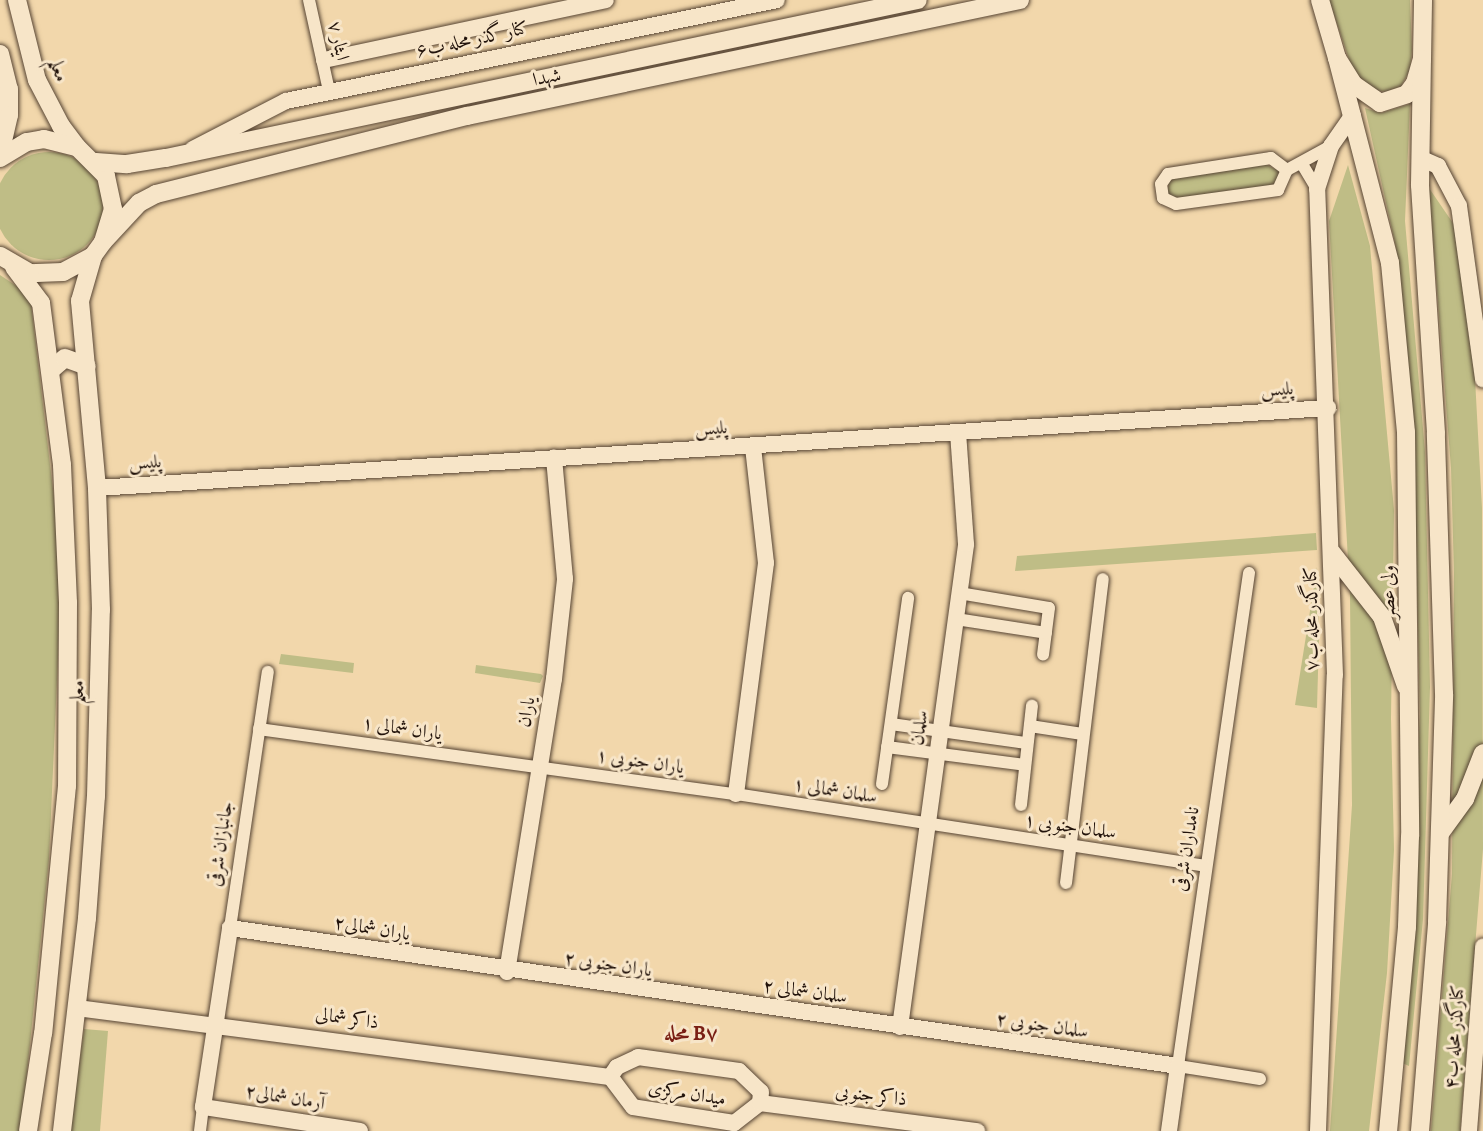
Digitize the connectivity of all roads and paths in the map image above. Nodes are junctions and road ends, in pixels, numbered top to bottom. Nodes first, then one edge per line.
1 (17, 0) edge
2 (309, 0) edge
3 (606, 0) edge
4 (777, 0) edge
5 (918, 0) edge
6 (1020, 0) edge
7 (1320, 0) edge
8 (1423, 0) edge
9 (0, 54) edge
10 (637, 58) junction
11 (1337, 58) junction
12 (1422, 59) junction
13 (324, 60) junction
14 (37, 80) junction
15 (641, 80) junction
16 (9, 89) junction
17 (329, 91) junction
18 (1353, 115) junction
19 (1331, 146) junction
20 (77, 147) junction
21 (186, 153) junction
22 (0, 156) edge
23 (166, 158) junction
24 (1420, 158) junction
25 (96, 162) junction
26 (1302, 163) junction
27 (1287, 170) junction
28 (1317, 189) junction
29 (172, 190) junction
30 (98, 249) junction
31 (5, 261) edge
32 (87, 366) junction
33 (51, 370) junction
34 (1483, 379) edge
35 (1328, 408) junction
36 (958, 433) junction
37 (753, 447) junction
38 (554, 457) junction
39 (97, 488) junction
40 (1332, 553) junction
41 (1249, 573) dead end
42 (1103, 579) dead end
43 (959, 593) junction
44 (908, 598) dead end
45 (956, 619) junction
46 (1046, 633) junction
47 (1043, 655) dead end
48 (268, 672) dead end
49 (1411, 699) junction
50 (1032, 706) dead end
51 (891, 723) junction
52 (1030, 726) junction
53 (259, 729) junction
54 (941, 731) junction
55 (1082, 734) junction
56 (1027, 743) junction
57 (887, 747) junction
58 (938, 753) junction
59 (1483, 753) edge
60 (1025, 765) junction
61 (539, 767) junction
62 (882, 784) dead end
63 (736, 794) junction
64 (1021, 805) dead end
65 (928, 826) junction
66 (1441, 832) junction
67 (1070, 846) junction
68 (1205, 866) junction
69 (1066, 883) dead end
70 (230, 928) junction
71 (1483, 947) edge
72 (507, 972) junction
73 (704, 999) joint
74 (77, 1008) junction
75 (216, 1023) junction
76 (900, 1027) junction
77 (1178, 1066) junction
78 (610, 1077) junction
79 (1392, 1078) junction
80 (1260, 1079) dead end
81 (1425, 1080) junction
82 (760, 1103) junction
83 (203, 1107) junction
84 (28, 1131) edge
85 (62, 1131) edge
86 (200, 1131) edge
87 (360, 1131) edge
88 (977, 1131) edge
89 (1169, 1131) edge
90 (1318, 1131) edge
91 (1388, 1131) edge
92 (1420, 1131) edge
93 (1469, 1131) edge

1 - 14 main road, معلم
2 - 13 street, ایثار ۷
3 - 13 street
4 - 17 street, کنار گذر محله ب۶
5 - 10 main road, شهدا
6 - 15 main road, شهدا
7 - 11 main road, ولی عصر
8 - 12 main road
9 - 16 main road
10 - 15 main road
10 - 21 main road, شهدا
11 - 12 main road
11 - 18 main road, ولی عصر
12 - 24 main road
13 - 17 street, ایثار ۷
14 - 16 main road
14 - 20 main road, معلم
15 - 29 main road, شهدا
16 - 22 main road
17 - 21 street, کنار گذر محله ب۶
18 - 19 street, کنارگذر محله ب۷
18 - 49 main road, ولی عصر
19 - 26 street
19 - 28 street, کنارگذر محله ب۷
20 - 22 main road
20 - 25 main road
21 - 23 main road, شهدا
23 - 25 main road, شهدا
23 - 29 main road
24 - 34 street
24 - 66 main road
25 - 30 main road, معلم
26 - 27 street
26 - 28 street
27 - 27 street
28 - 35 street, کنارگذر محله ب۷
29 - 30 main road, شهدا
30 - 31 main road
30 - 32 main road, معلم
31 - 33 main road, معلم
32 - 33 main road
32 - 39 main road, معلم
33 - 84 main road, معلم
35 - 36 street, پلیس
35 - 40 street, کنارگذر محله ب۷
36 - 37 street, پلیس
36 - 43 street, سلمان
37 - 38 street, پلیس
37 - 63 street
38 - 39 street, پلیس
38 - 61 street, یاران
39 - 74 main road, معلم
40 - 49 main road
40 - 90 street, کنارگذر محله ب۷
41 - 68 street, نامداران شرقی
42 - 55 street
43 - 45 street, سلمان
43 - 46 street
44 - 51 street
45 - 46 street
45 - 54 street, سلمان
46 - 47 street
48 - 53 street, جانبازان شرقی
49 - 79 main road, ولی عصر
50 - 52 street
51 - 54 street
51 - 57 street
52 - 55 street
52 - 56 street
53 - 61 street, یاران شمالی ۱
53 - 70 street, جانبازان شرقی
54 - 56 street
54 - 58 street, سلمان
55 - 67 street
56 - 60 street
57 - 58 street
57 - 62 street
58 - 60 street
58 - 65 street, سلمان
59 - 66 main road
60 - 64 street
61 - 63 street, یاران جنوبی ۱
61 - 72 street, یاران
63 - 65 street, سلمان شمالی ۱
65 - 67 street, سلمان جنوبی ۱
65 - 76 street, سلمان
66 - 81 main road
67 - 68 street, سلمان جنوبی ۱
67 - 69 street
68 - 77 street, نامداران شرقی
70 - 72 street, یاران شمالی۲
70 - 75 street, جانبازان شرقی
71 - 93 street, کنارگذر محله ب۴
72 - 73 street, یاران جنوبی ۲
73 - 76 street, سلمان شمالی ۲
74 - 75 street, ذاکر شمالی
74 - 85 main road, معلم
75 - 78 street, ذاکر شمالی
75 - 83 street, جانبازان شرقی
76 - 77 street, سلمان جنوبی ۲
77 - 80 street
77 - 89 street, نامداران شرقی
78 - 82 street, میدان مرکزی
78 - 82 street, میدان مرکزی
79 - 81 main road
79 - 91 main road, ولی عصر
81 - 92 main road
82 - 88 street, ذاکر جنوبی
83 - 86 street
83 - 87 street, آرمان شمالی۲

